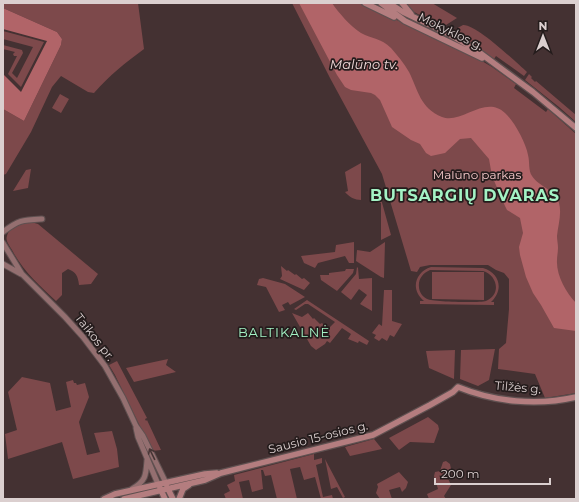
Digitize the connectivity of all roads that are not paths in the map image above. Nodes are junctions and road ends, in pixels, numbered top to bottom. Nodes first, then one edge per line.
1 (365, 3) edge
2 (381, 3) edge
3 (389, 3) edge
4 (402, 3) edge
5 (416, 18) junction
6 (405, 21) junction
7 (447, 33) junction
8 (443, 40) junction
9 (494, 63) junction
10 (576, 128) edge
11 (42, 219) dead end
12 (9, 228) junction
13 (3, 232) edge
14 (4, 243) edge
15 (12, 255) junction
16 (3, 264) edge
17 (22, 274) junction
18 (458, 387) joint
19 (576, 397) edge
20 (136, 426) junction
21 (147, 459) junction
22 (221, 473) junction
23 (166, 483) junction
24 (192, 483) junction
25 (158, 484) junction
26 (168, 489) junction
27 (161, 490) junction
28 (129, 491) junction
29 (104, 499) edge
30 (124, 499) edge
31 (165, 499) edge
32 (173, 499) edge
33 (179, 499) edge

1 - 6 main road
2 - 6 main road, Mokyklos g.
3 - 5 main road, Mokyklos g.
4 - 5 main road
5 - 7 main road, Mokyklos g.
6 - 8 main road, Mokyklos g.
7 - 8 main road
7 - 9 main road, Mokyklos g.
8 - 9 main road, Mokyklos g.
9 - 10 main road, Mokyklos g.
11 - 12 street
12 - 13 street
12 - 14 street
14 - 15 street, Taikos pr.
15 - 16 street
15 - 17 street, Taikos pr.
16 - 17 street, Taikos pr.
17 - 20 street, Taikos pr.
18 - 19 main road, Tilžės g.
18 - 22 main road, Sausio 15-osios g.
20 - 21 street, Taikos pr.
23 -> 20 street, Taikos pr.
21 - 25 street, Taikos pr.
21 - 28 street
22 - 23 main road, Sausio 15-osios g.
22 - 24 main road, Sausio 15-osios g.
23 - 25 main road, Sausio 15-osios g.
23 - 26 main road, Taikos pr.
24 - 26 main road, Sausio 15-osios g.
24 - 33 main road
25 - 27 main road, Taikos pr.
25 - 28 main road, Sausio 15-osios g.
26 - 27 main road, Sausio 15-osios g.
26 - 32 main road, Taikos pr.
27 - 30 main road, Sausio 15-osios g.
27 - 31 main road, Taikos pr.
28 - 29 main road, Sausio 15-osios g.

